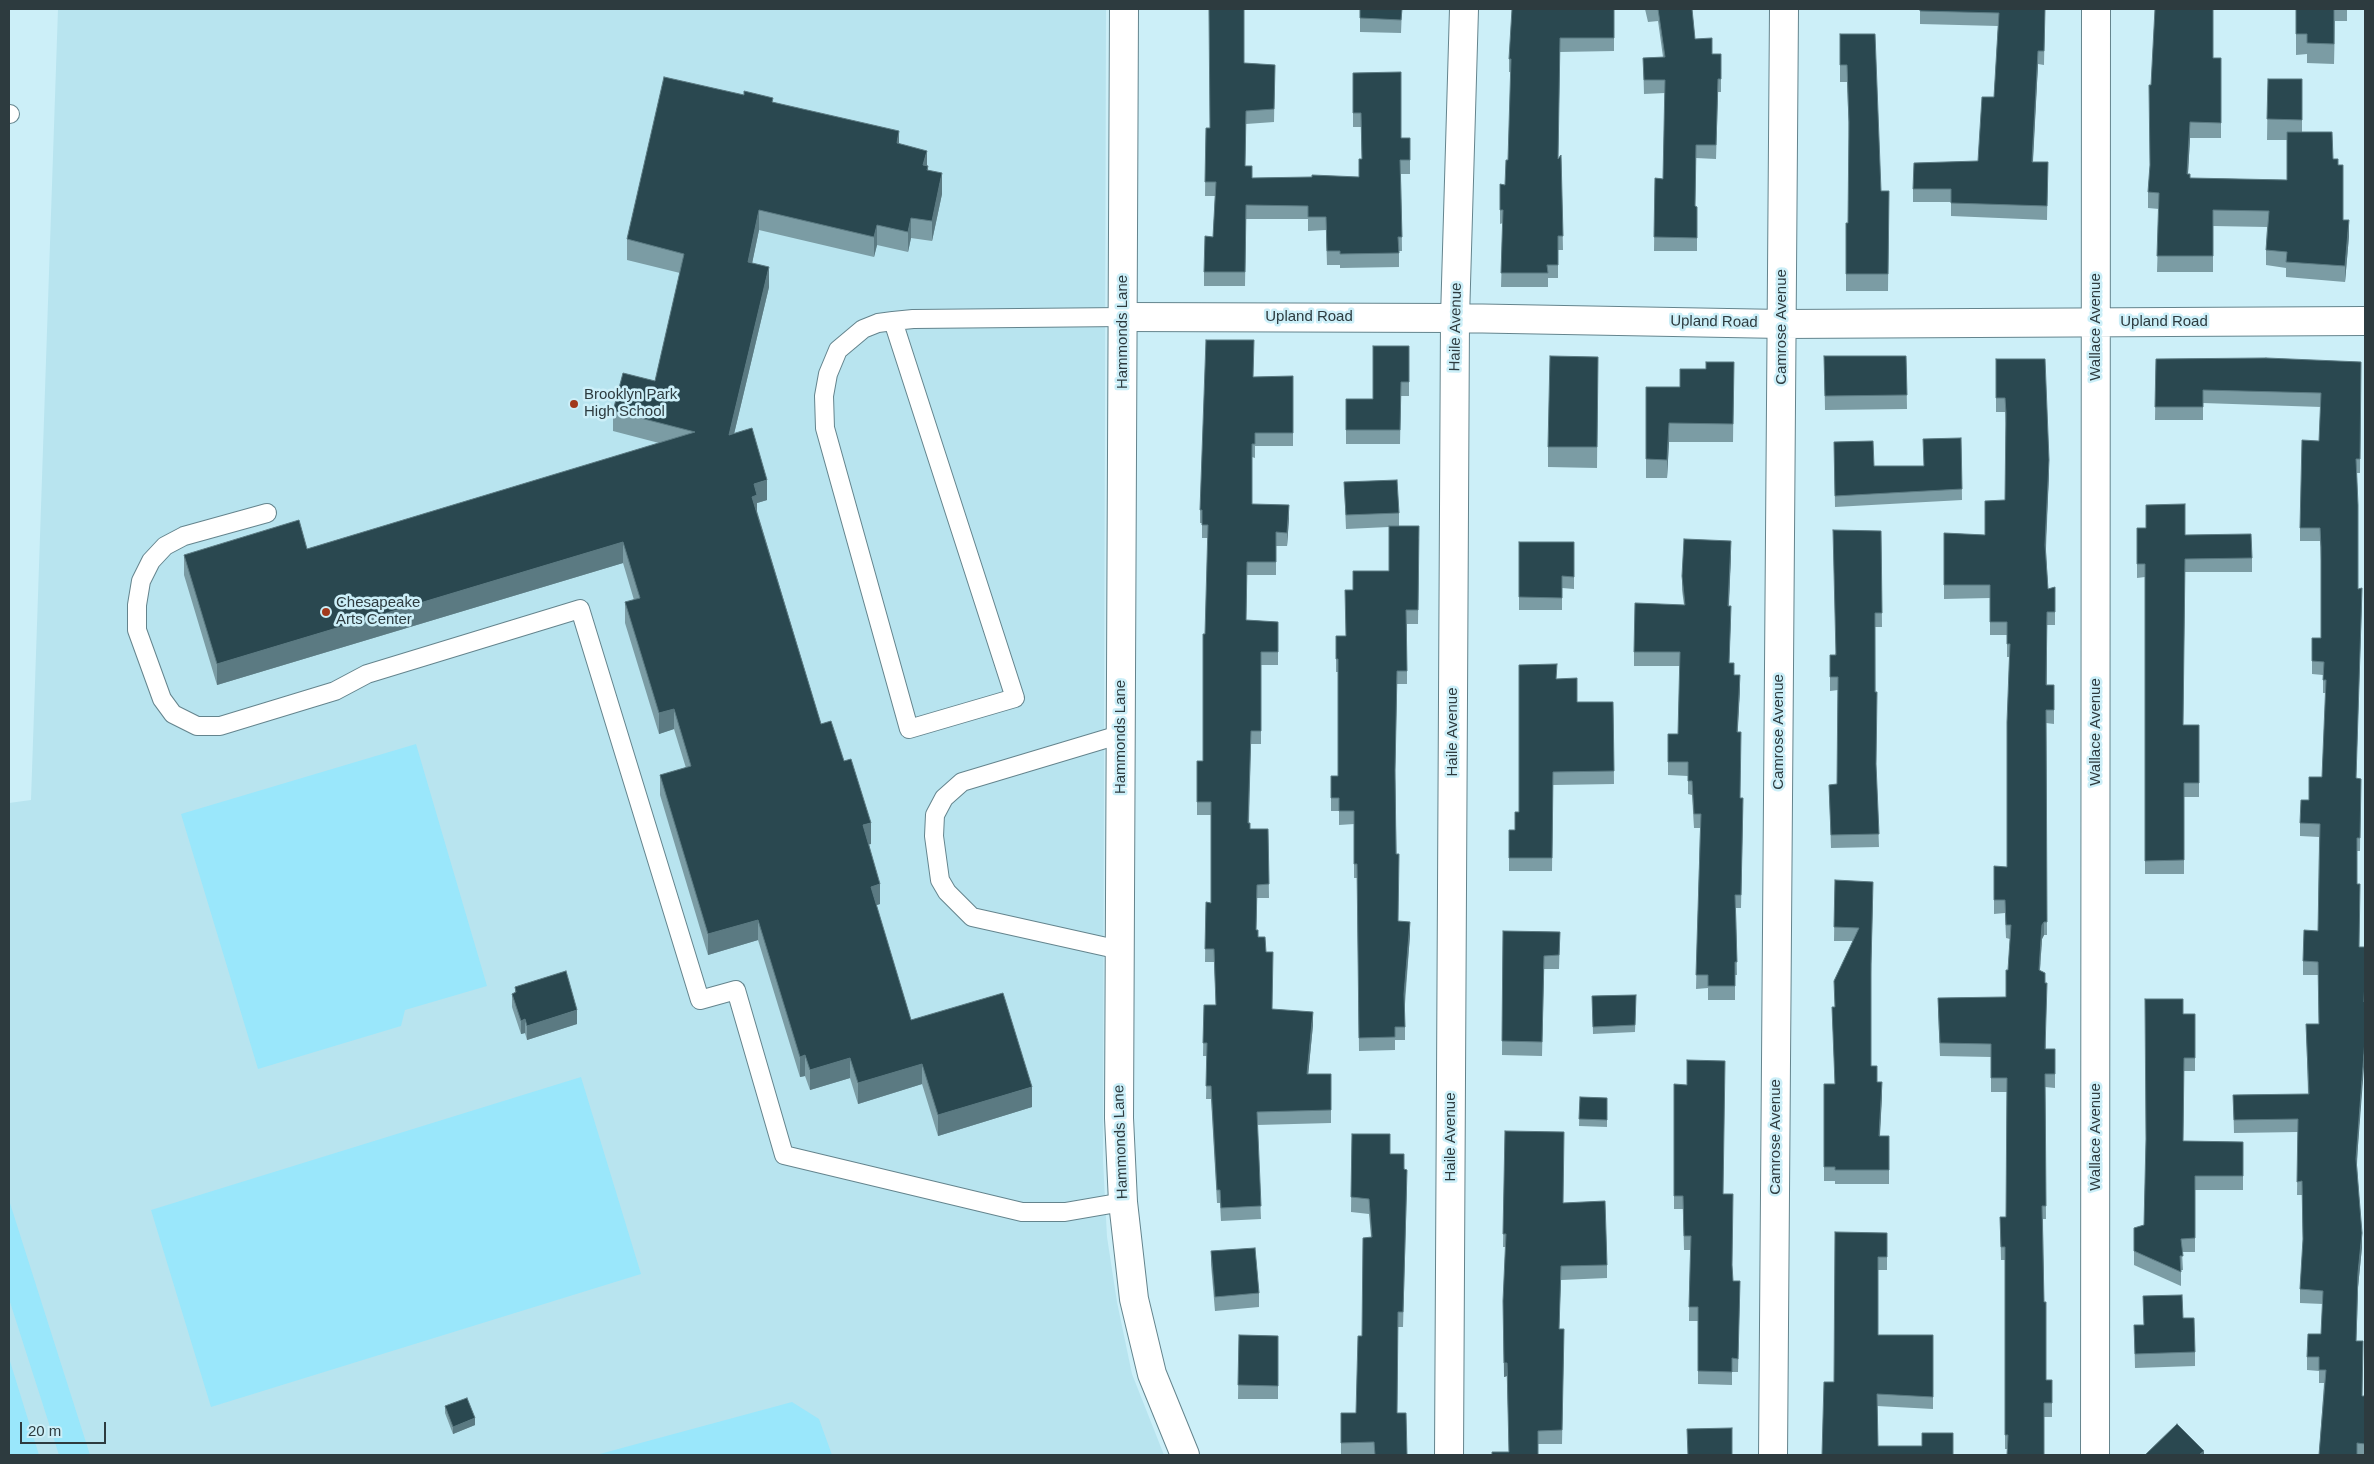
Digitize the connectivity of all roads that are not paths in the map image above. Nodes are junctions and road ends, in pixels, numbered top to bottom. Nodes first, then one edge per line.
1 (1124, 9) edge
2 (1464, 9) edge
3 (1784, 9) edge
4 (2096, 9) edge
5 (1124, 317) junction
6 (1455, 318) junction
7 (893, 321) junction
8 (2365, 321) edge
9 (2096, 322) junction
10 (1782, 324) junction
11 (267, 513) dead end
12 (1122, 734) junction
13 (1120, 950) junction
14 (1123, 1202) junction
15 (1185, 1455) edge
16 (1450, 1455) edge
17 (1773, 1455) edge
18 (2095, 1455) edge

1 - 5 street, Hammonds Lane
2 - 6 street, Haile Avenue
3 - 10 street, Camrose Avenue
4 - 9 street, Wallace Avenue
5 - 6 street, Upland Road
5 - 7 lane
5 - 12 street, Hammonds Lane
6 - 10 street, Upland Road
6 - 16 street, Haile Avenue
7 - 7 lane
8 - 9 street, Upland Road
9 - 10 street, Upland Road
9 - 18 street, Wallace Avenue
10 - 17 street, Camrose Avenue
11 - 14 lane
12 - 13 street, Hammonds Lane
12 - 13 lane
13 - 14 street, Hammonds Lane
14 - 15 street, Hammonds Lane

